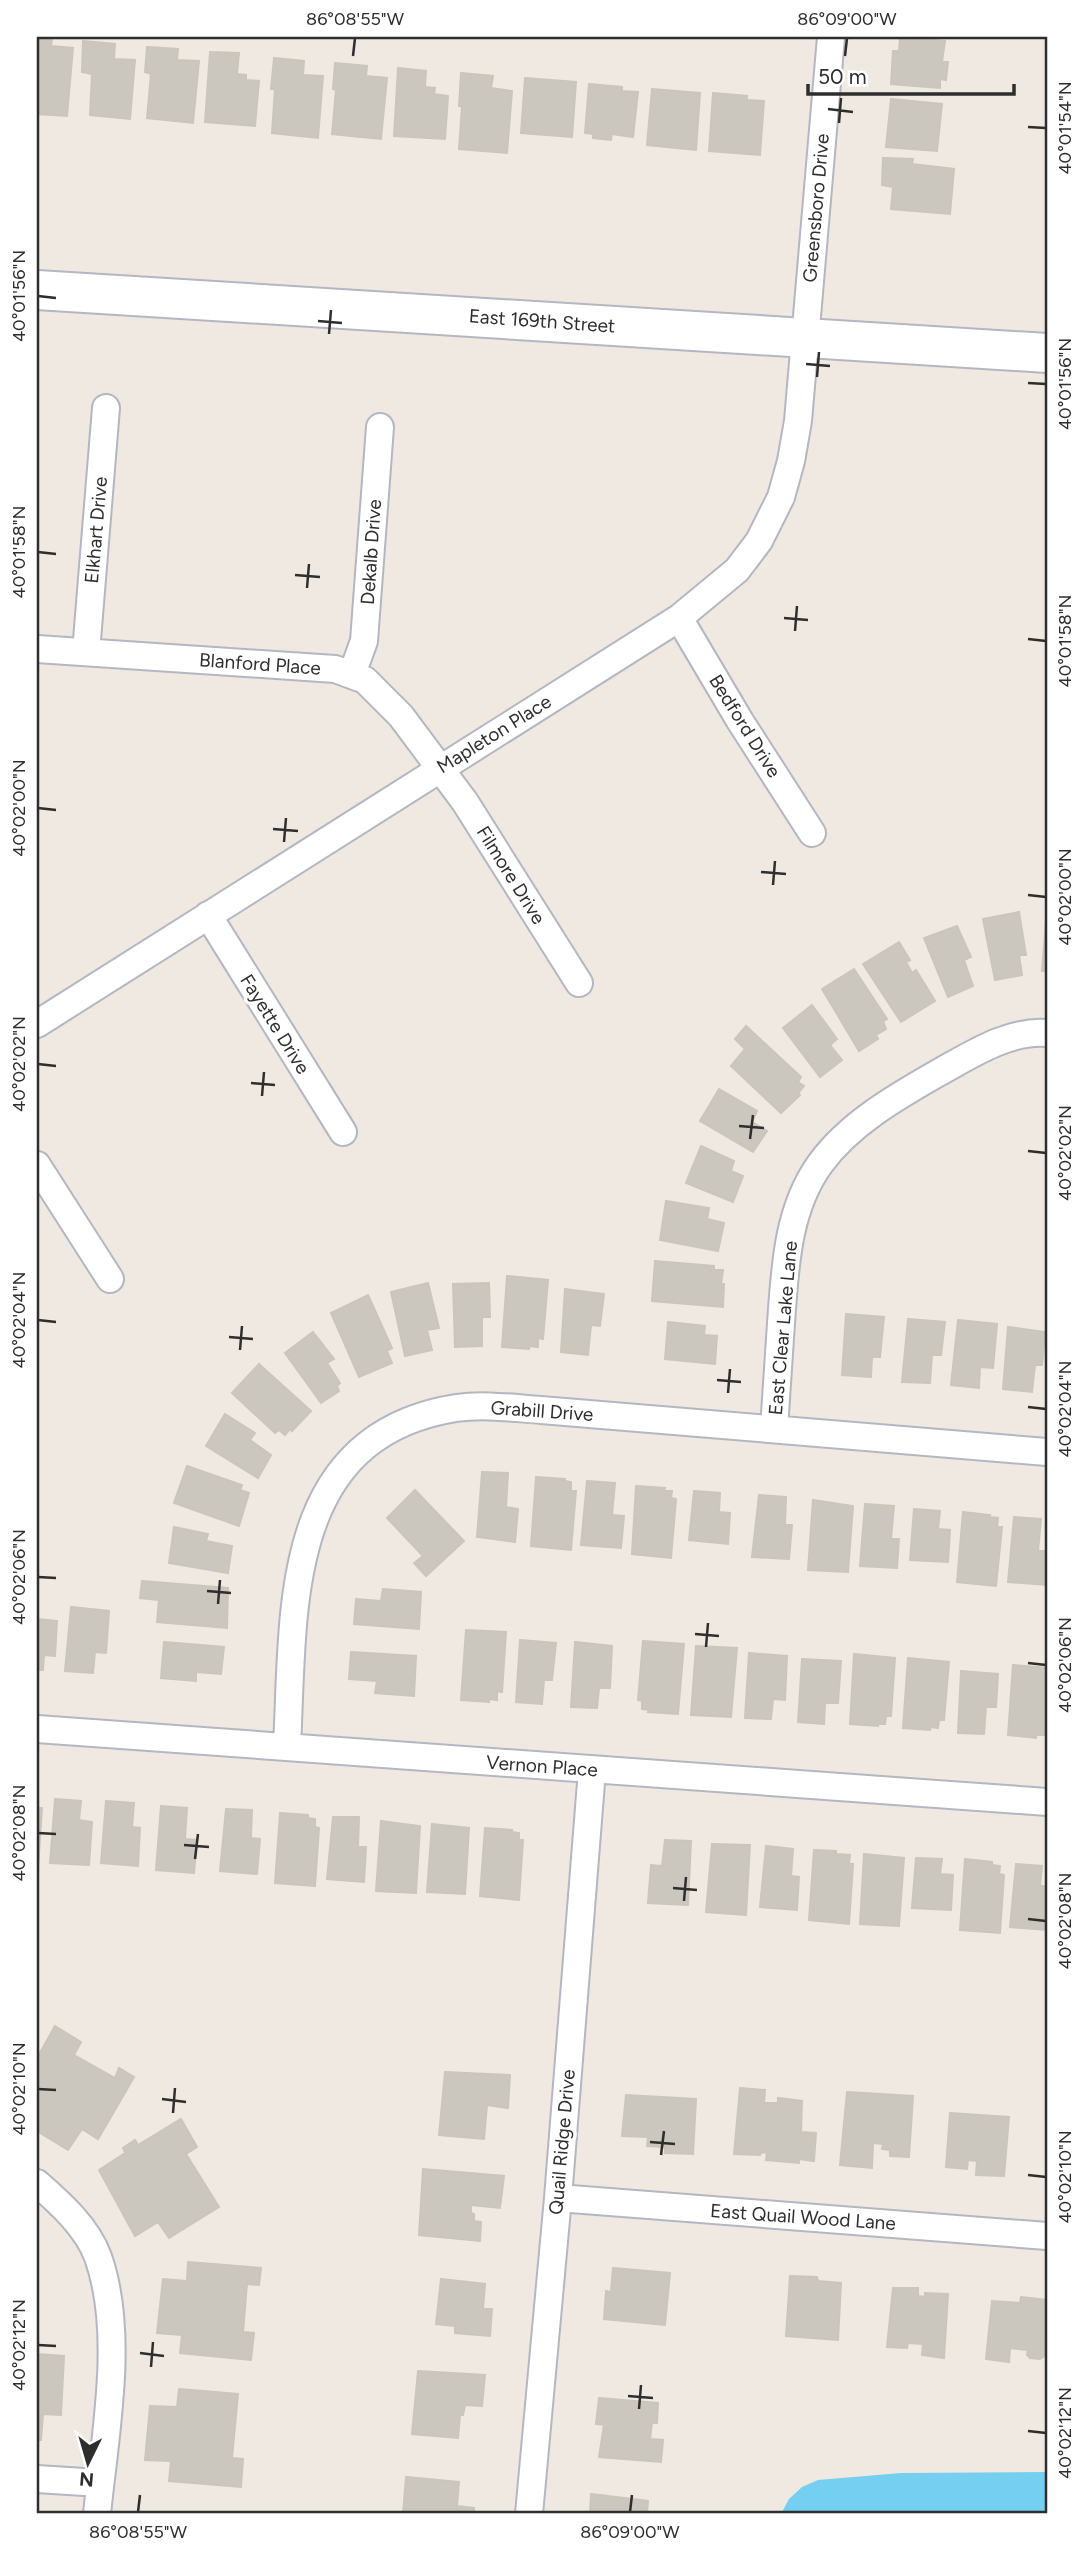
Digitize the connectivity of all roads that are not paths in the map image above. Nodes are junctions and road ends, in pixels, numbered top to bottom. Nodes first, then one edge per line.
1 (830, 37) edge
2 (37, 290) edge
3 (805, 338) junction
4 (1047, 353) edge
5 (106, 408) dead end
6 (380, 427) dead end
7 (679, 618) junction
8 (37, 649) edge
9 (86, 652) junction
10 (352, 674) junction
11 (440, 769) junction
12 (812, 833) dead end
13 (208, 915) junction
14 (579, 983) dead end
15 (37, 1024) edge
16 (1047, 1033) edge
17 (343, 1132) dead end
18 (37, 1165) edge
19 (110, 1279) dead end
20 (774, 1429) junction
21 (1047, 1452) edge
22 (37, 1729) edge
23 (287, 1747) junction
24 (592, 1770) junction
25 (1047, 1802) edge
26 (37, 2183) edge
27 (558, 2198) junction
28 (1047, 2236) edge
29 (37, 2479) edge
30 (100, 2483) junction
31 (97, 2514) edge
32 (529, 2514) edge

1 - 3 street, Greensboro Drive
2 - 3 street, East 169th Street
3 - 4 street, East 169th Street
3 - 7 street, Mapleton Place
5 - 9 street, Elkhart Drive
6 - 10 street, Dekalb Drive
7 - 11 street, Mapleton Place
7 - 12 street, Bedford Drive
8 - 9 street, Blanford Place
9 - 10 street, Blanford Place
10 - 11 street, Blanford Place
11 - 13 street, Mapleton Place
11 - 14 street, Filmore Drive
13 - 15 street, Mapleton Place
13 - 17 street, Fayette Drive
16 - 20 street, East Clear Lake Lane
18 - 19 street
20 - 21 street, Grabill Drive
20 - 23 street, Grabill Drive
22 - 23 street, Vernon Place
23 - 24 street, Vernon Place
24 - 25 street, Vernon Place
24 - 27 street, Quail Ridge Drive
26 - 30 street
27 - 28 street, East Quail Wood Lane
27 - 32 street, Quail Ridge Drive
29 - 30 street
30 - 31 street

